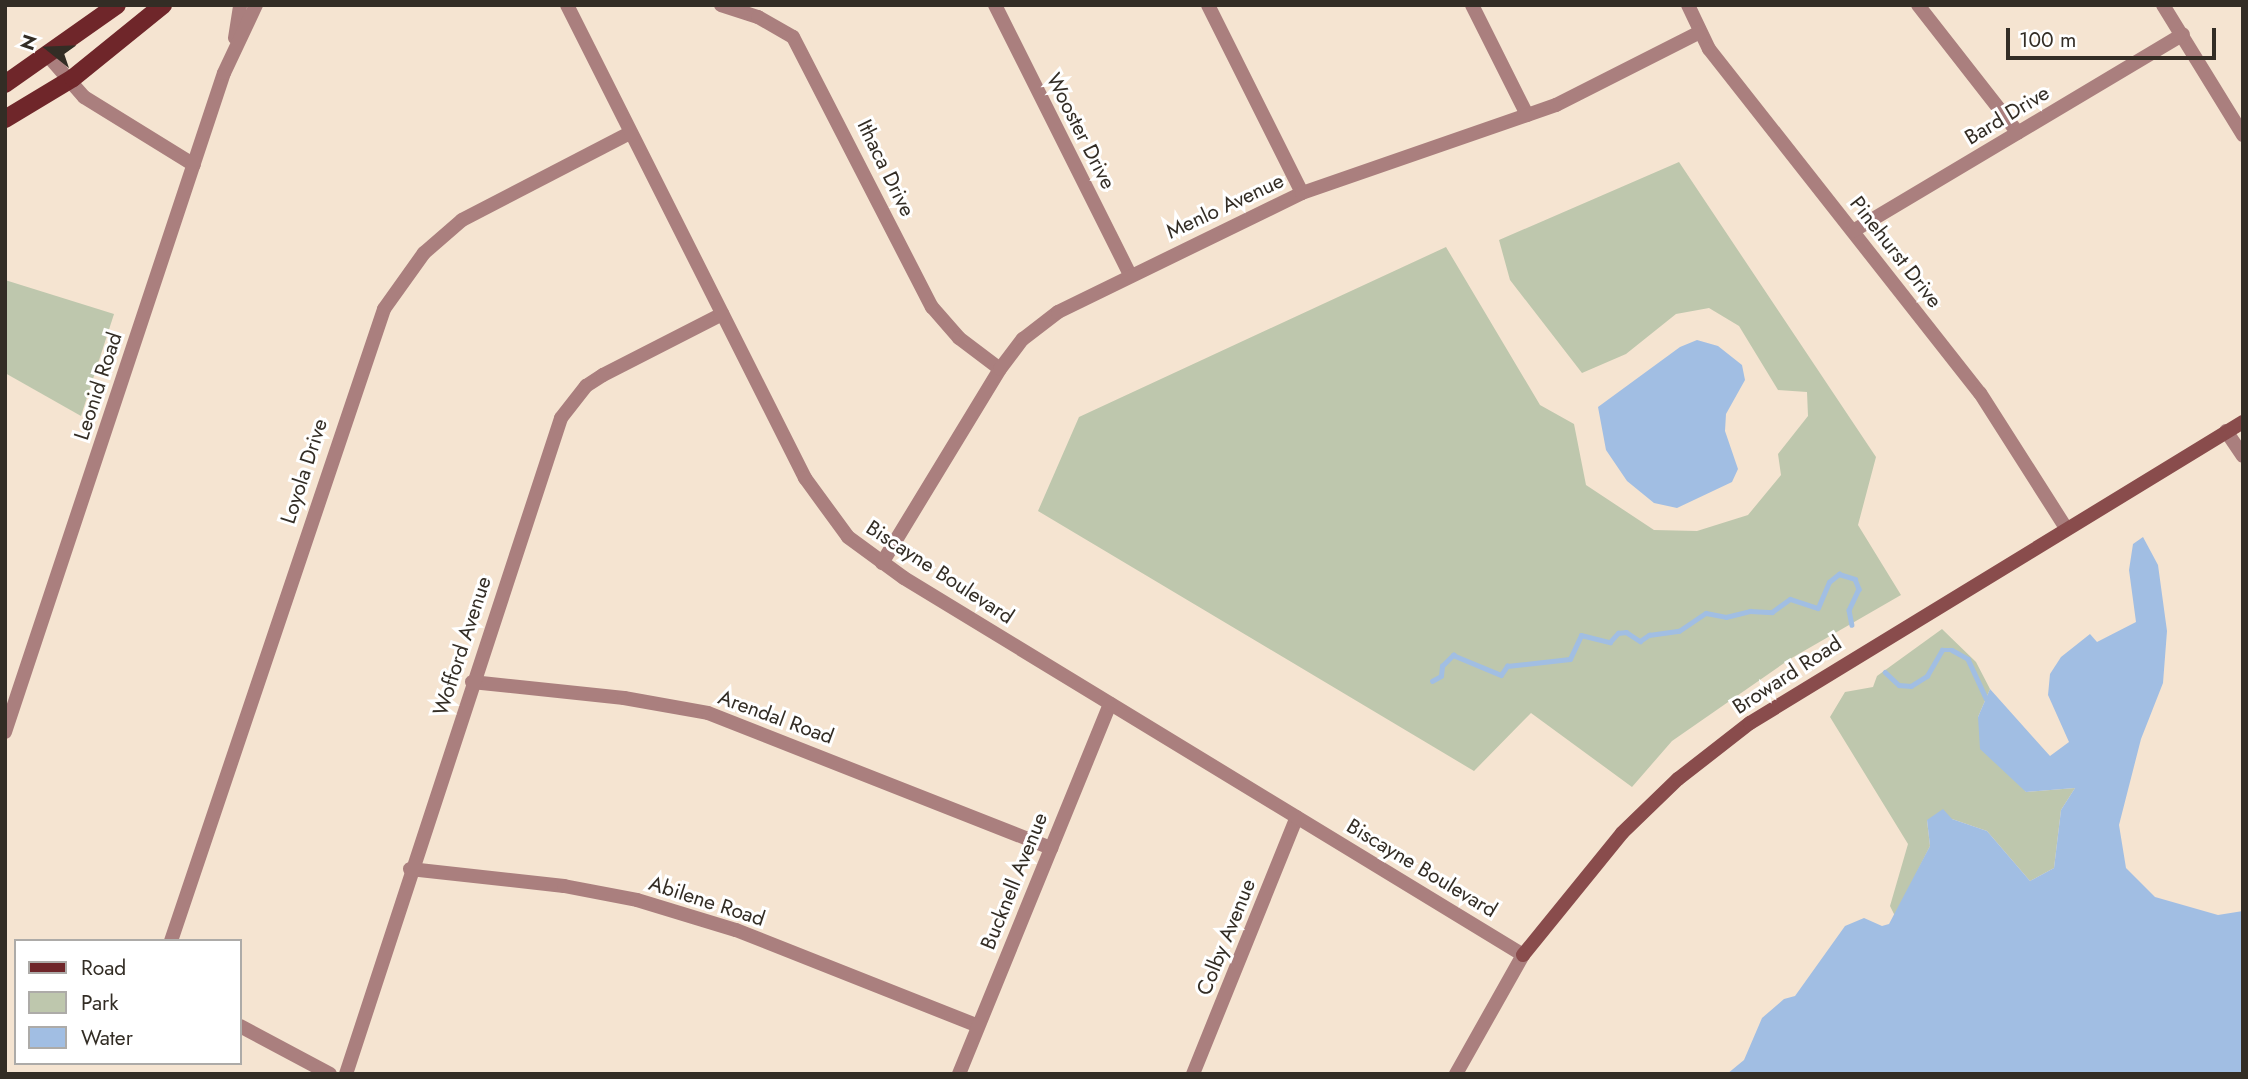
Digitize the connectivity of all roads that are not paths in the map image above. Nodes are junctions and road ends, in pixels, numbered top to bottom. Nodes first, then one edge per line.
1 (117, 5) edge
2 (163, 5) edge
3 (240, 5) edge
4 (256, 5) edge
5 (567, 5) edge
6 (720, 5) edge
7 (995, 5) edge
8 (1208, 5) edge
9 (1472, 5) edge
10 (1688, 5) edge
11 (1918, 5) edge
12 (2162, 5) edge
13 (1699, 32) junction
14 (2183, 34) junction
15 (232, 53) junction
16 (49, 57) junction
17 (69, 81) junction
18 (5, 84) edge
19 (1527, 115) junction
20 (5, 119) edge
21 (630, 133) junction
22 (2018, 133) junction
23 (2243, 135) edge
24 (194, 165) junction
25 (1302, 193) junction
26 (1853, 231) junction
27 (1130, 275) junction
28 (722, 314) junction
29 (1000, 369) junction
30 (2243, 422) edge
31 (2226, 432) junction
32 (2243, 456) edge
33 (2066, 528) junction
34 (882, 564) junction
35 (472, 682) junction
36 (1110, 704) junction
37 (5, 732) edge
38 (1297, 817) junction
39 (1051, 848) junction
40 (410, 869) junction
41 (172, 939) edge
42 (1523, 955) junction
43 (978, 1026) junction
44 (242, 1027) edge
45 (330, 1074) edge
46 (346, 1074) edge
47 (959, 1074) edge
48 (1193, 1074) edge
49 (1456, 1074) edge

1 - 16 main road
2 - 17 main road
3 - 15 street, Leonid Road
4 - 15 street, Leonid Road
5 - 21 street, Biscayne Boulevard
6 - 29 street, Ithaca Drive
7 - 27 street, Wooster Drive
8 - 25 street
9 - 19 street
10 - 13 street, Pinehurst Drive
11 - 22 street
12 - 14 street
13 - 19 street, Menlo Avenue
13 - 26 street, Pinehurst Drive
14 - 22 street, Bard Drive
14 - 23 street
15 - 24 street, Leonid Road
16 - 17 street
16 - 18 main road
17 - 20 main road
17 - 24 street
19 - 25 street, Menlo Avenue
21 - 28 street, Biscayne Boulevard
21 - 41 street, Loyola Drive
22 - 26 street, Bard Drive
24 - 37 street, Leonid Road
25 - 27 street, Menlo Avenue
26 - 33 street, Pinehurst Drive
27 - 29 street, Menlo Avenue
28 - 34 street, Biscayne Boulevard
28 - 35 street, Wofford Avenue
29 - 34 street, Menlo Avenue
30 - 31 main road, Broward Road
31 - 32 street
31 - 33 main road, Broward Road
33 - 42 main road, Broward Road
34 - 36 street, Biscayne Boulevard
35 - 39 street, Arendal Road
35 - 40 street, Wofford Avenue
36 - 38 street, Biscayne Boulevard
36 - 39 street, Bucknell Avenue
38 - 42 street, Biscayne Boulevard
38 - 48 street, Colby Avenue
39 - 43 street, Bucknell Avenue
40 - 43 street, Abilene Road
40 - 46 street, Wofford Avenue
42 - 49 street, Broward Road
43 - 47 street, Bucknell Avenue
44 - 45 street

